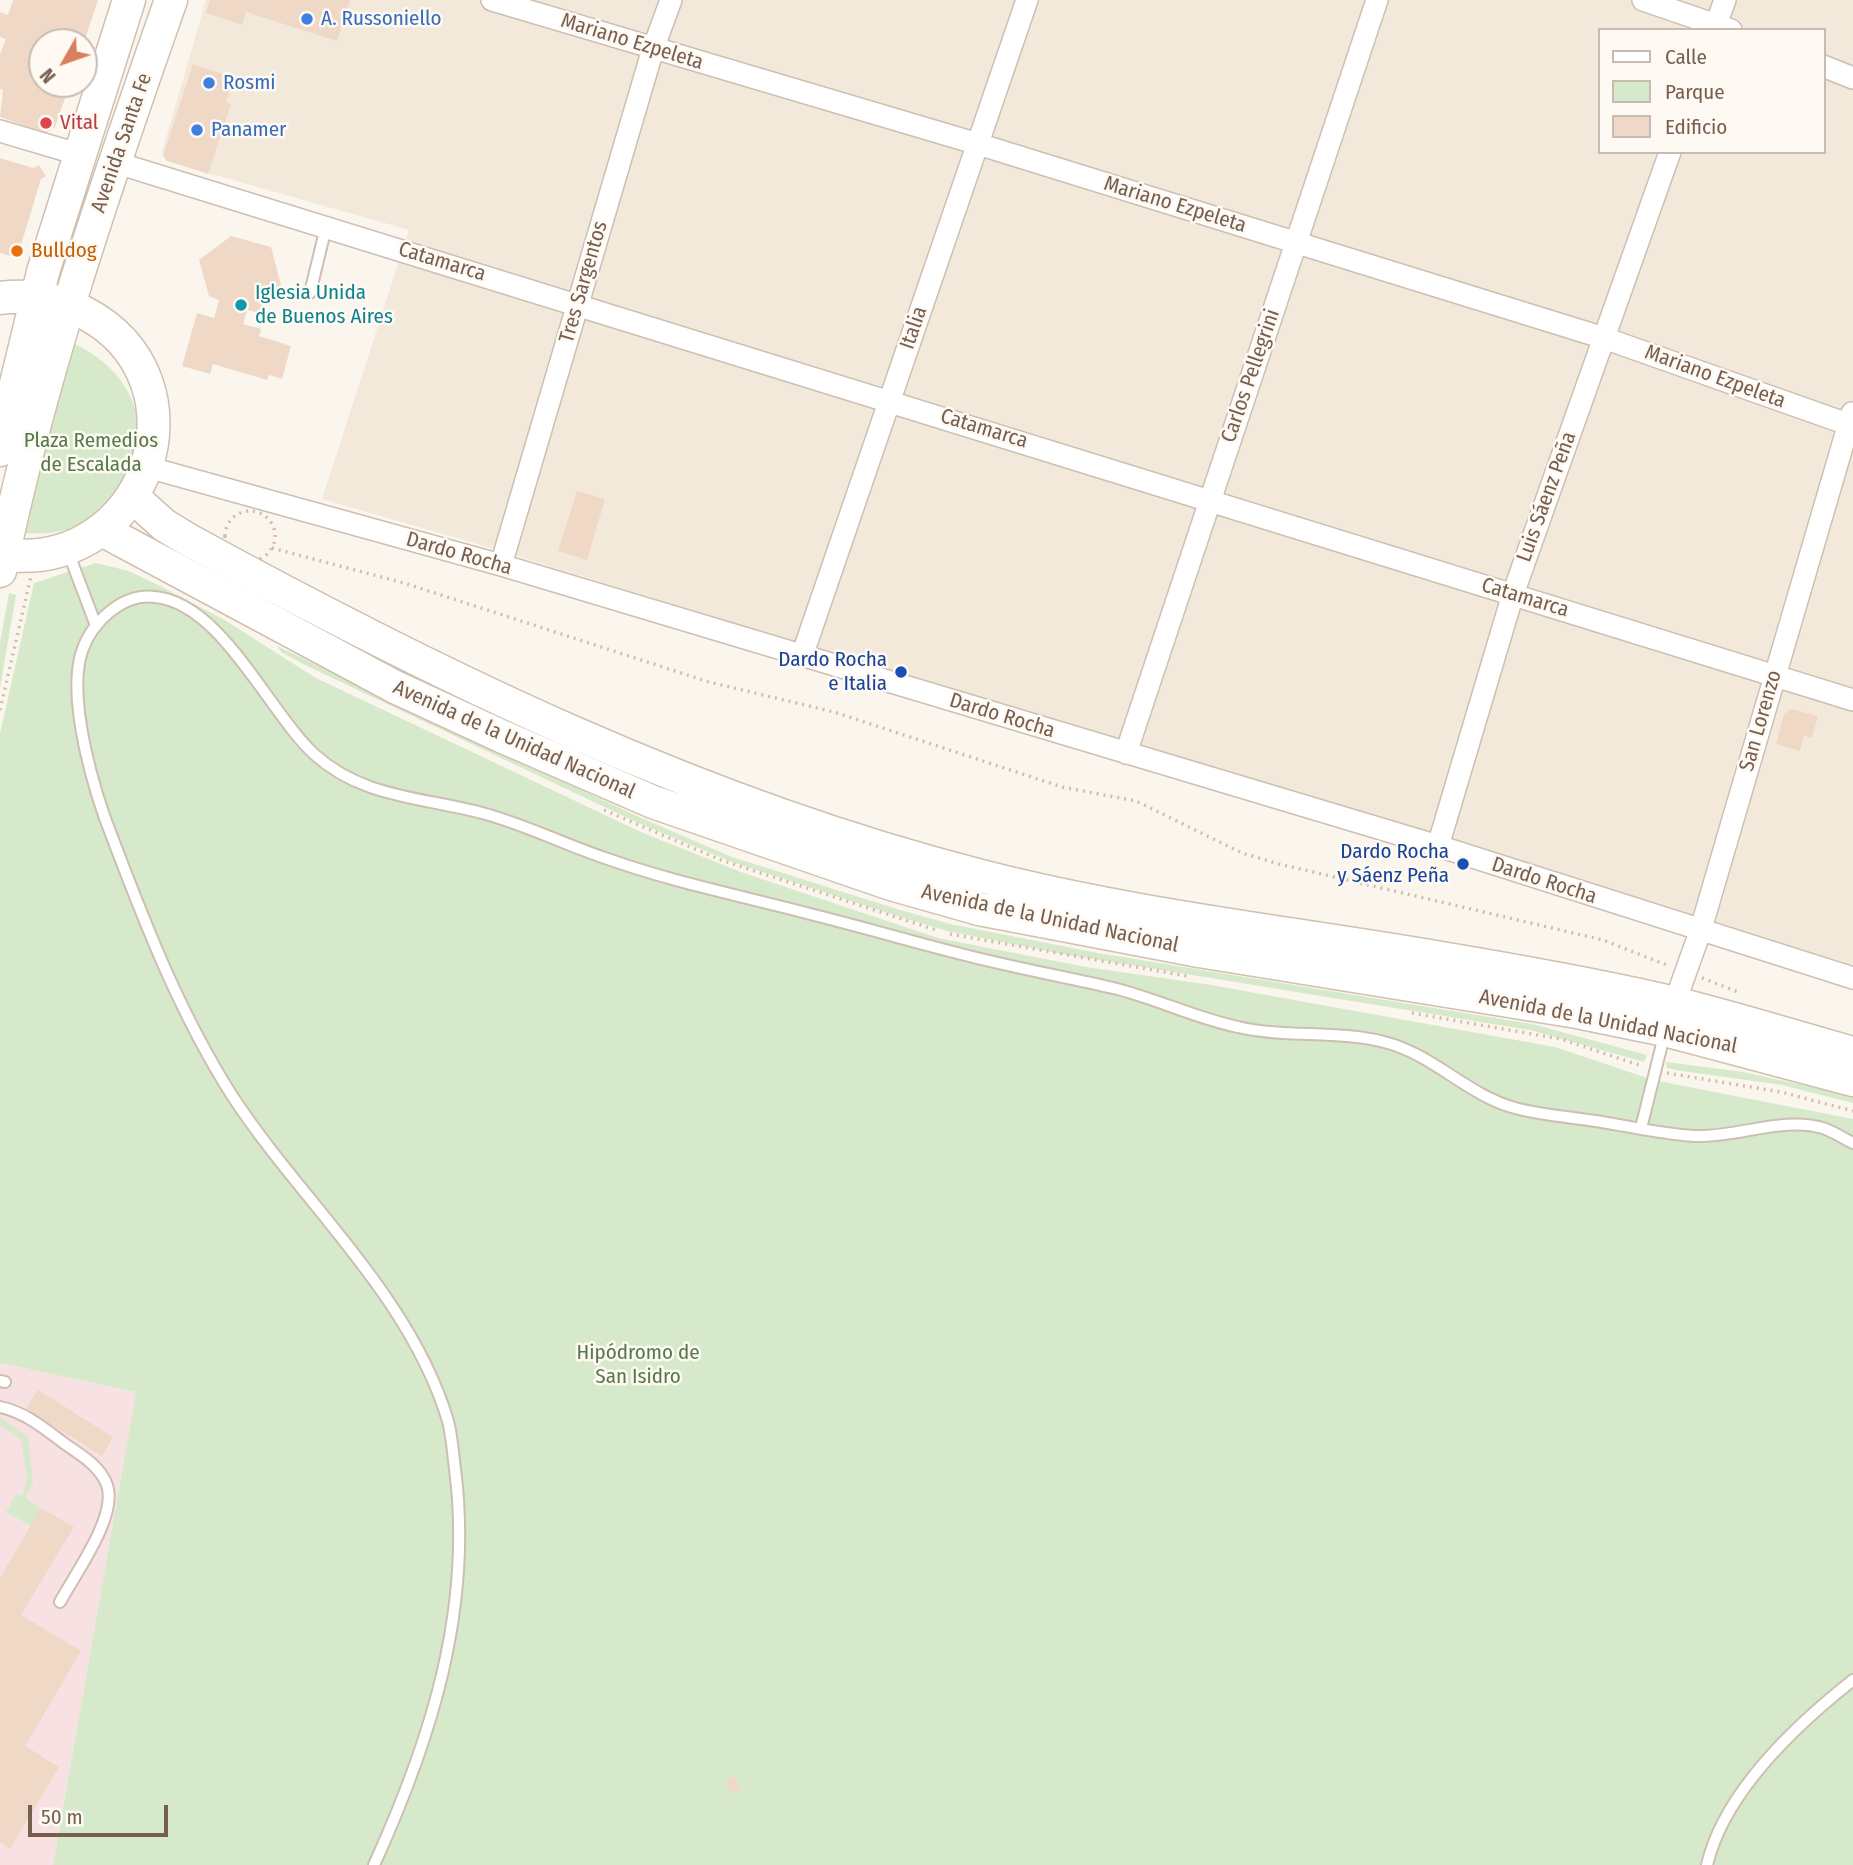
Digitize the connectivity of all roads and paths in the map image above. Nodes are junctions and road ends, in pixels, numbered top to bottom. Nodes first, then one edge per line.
1 (130, 0) edge
2 (171, 0) edge
3 (492, 0) edge
4 (671, 0) edge
5 (1027, 0) edge
6 (1377, 0) edge
7 (1643, 0) edge
8 (1724, 0) edge
9 (1720, 28) edge
10 (653, 49) junction
11 (1825, 67) edge
12 (1853, 78) edge
13 (0, 131) edge
14 (978, 144) junction
15 (1669, 154) edge
16 (81, 155) junction
17 (114, 162) junction
18 (326, 227) junction
19 (1296, 242) junction
20 (310, 293) dead end
21 (36, 297) junction
22 (0, 298) edge
23 (68, 304) junction
24 (578, 304) junction
25 (1604, 338) junction
26 (889, 400) junction
27 (1852, 421) edge
28 (0, 450) edge
29 (148, 467) junction
30 (133, 497) junction
31 (1209, 499) junction
32 (102, 530) junction
33 (272, 548) junction
34 (52, 553) junction
35 (1, 560) edge
36 (501, 565) junction
37 (1513, 594) junction
38 (95, 623) junction
39 (802, 656) junction
40 (1775, 676) junction
41 (1853, 700) edge
42 (0, 710) edge
43 (1126, 753) junction
44 (1438, 846) junction
45 (1700, 932) junction
46 (1685, 972) junction
47 (1853, 978) edge
48 (1753, 998) dead end
49 (1670, 1017) junction
50 (1853, 1054) edge
51 (1853, 1080) edge
52 (1641, 1128) junction
53 (1853, 1143) edge
54 (0, 1407) edge
55 (60, 1602) dead end
56 (1853, 1680) edge
57 (374, 1865) edge
58 (1707, 1865) edge

1 - 16 main road, Avenida Santa Fe
2 - 17 main road, Avenida Santa Fe
3 - 10 street, Mariano Ezpeleta
4 - 10 street, Tres Sargentos
5 - 14 street, Italia
6 - 19 street, Carlos Pellegrini
7 - 9 street
8 - 9 street
10 - 14 street, Mariano Ezpeleta
10 - 24 street, Tres Sargentos
11 - 12 street
13 - 16 street
14 - 19 street, Mariano Ezpeleta
14 - 26 street, Italia
15 - 25 street, Luis Sáenz Peña
16 - 21 main road, Avenida Santa Fe
17 - 18 street, Catamarca
17 - 23 main road, Avenida Santa Fe
18 - 20 lane
18 - 24 street, Catamarca
19 - 25 street, Mariano Ezpeleta
19 - 31 street, Carlos Pellegrini
21 - 22 main road
21 - 23 main road
21 - 28 main road, Avenida Santa Fe
23 - 29 main road
23 - 35 main road, Avenida Santa Fe
24 - 26 street, Catamarca
24 - 36 street, Tres Sargentos
25 - 27 street, Mariano Ezpeleta
25 - 37 street, Luis Sáenz Peña
26 - 31 street, Catamarca
26 - 39 street, Italia
27 - 40 street, San Lorenzo
29 - 30 main road
29 - 36 street, Dardo Rocha
30 - 32 main road
30 - 49 main road, Avenida de la Unidad Nacional
31 - 37 street, Catamarca
31 - 43 street, Carlos Pellegrini
32 - 34 main road
32 - 49 main road, Avenida de la Unidad Nacional
33 - 33 path
33 - 46 path
34 - 35 main road
34 - 38 lane
34 - 42 path
36 - 39 street, Dardo Rocha
37 - 40 street, Catamarca
37 - 44 street, Luis Sáenz Peña
38 - 52 lane
38 - 57 lane
39 - 43 street, Dardo Rocha
40 - 41 street, Catamarca
40 - 45 street, San Lorenzo
43 - 44 street, Dardo Rocha
44 - 45 street, Dardo Rocha
45 - 46 street, San Lorenzo
45 - 47 street, Dardo Rocha
46 - 48 path
46 - 49 street, San Lorenzo
49 - 50 main road, Avenida de la Unidad Nacional
49 - 51 main road, Avenida de la Unidad Nacional
49 - 52 lane
52 - 53 lane
54 - 55 lane
56 - 58 lane

